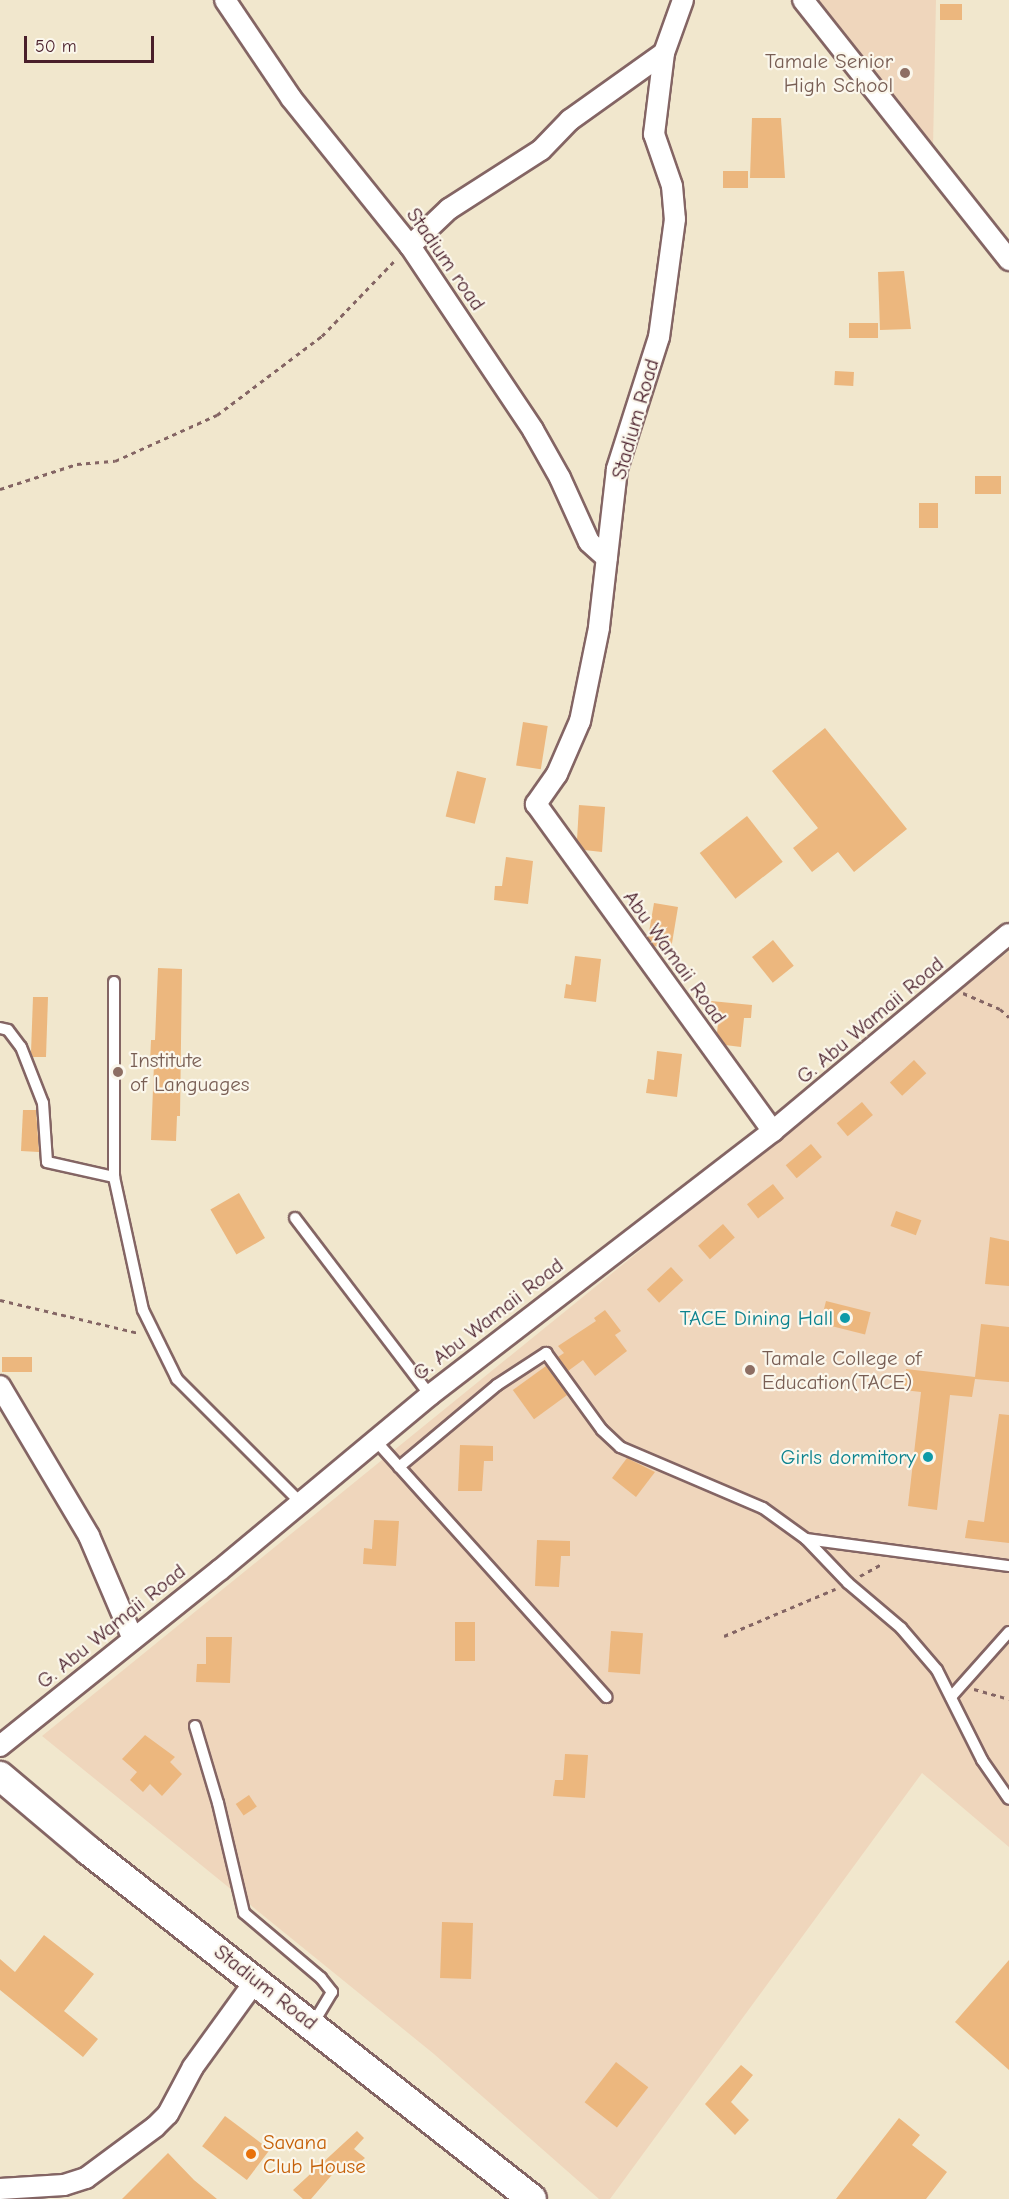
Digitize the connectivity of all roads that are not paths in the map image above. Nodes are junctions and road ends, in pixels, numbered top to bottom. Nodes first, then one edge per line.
1 (225, 0) edge
2 (683, 0) edge
3 (802, 0) edge
4 (664, 53) junction
5 (410, 246) junction
6 (1009, 260) edge
7 (607, 558) junction
8 (538, 811) joint
9 (1009, 934) edge
10 (114, 982) dead end
11 (0, 1028) edge
12 (773, 1131) junction
13 (114, 1177) junction
14 (295, 1218) dead end
15 (0, 1386) edge
16 (429, 1395) junction
17 (375, 1440) junction
18 (399, 1467) junction
19 (300, 1502) junction
20 (806, 1539) junction
21 (1009, 1566) edge
22 (1009, 1632) edge
23 (133, 1639) junction
24 (606, 1697) dead end
25 (951, 1697) junction
26 (195, 1726) dead end
27 (0, 1746) edge
28 (0, 1776) edge
29 (1009, 1799) edge
30 (256, 1980) junction
31 (313, 2024) junction
32 (64, 2185) junction
33 (0, 2189) edge
34 (39, 2199) edge
35 (532, 2199) edge

1 - 5 street, Stadium road
2 - 4 street, Stadium Road
3 - 6 street
4 - 5 street
4 - 7 street, Stadium Road
5 - 7 street, Stadium road
7 - 8 street, Stadium Road
8 - 12 street, Abu Wamaii Road
9 - 12 street, G. Abu Wamaii Road
10 - 13 lane
11 - 13 lane
12 - 16 street, G. Abu Wamaii Road
13 - 19 lane
14 - 16 lane
15 - 23 street
16 - 17 street, G. Abu Wamaii Road
17 - 18 lane
17 - 19 street, G. Abu Wamaii Road
18 - 20 lane
18 - 24 lane
19 - 23 street, G. Abu Wamaii Road
20 - 21 lane
20 - 25 lane
22 - 25 lane
23 - 27 street, G. Abu Wamaii Road
25 - 29 lane
26 - 31 lane
28 - 30 main road, Stadium Road
30 - 31 main road, Stadium Road
30 - 32 street
31 - 35 main road, Stadium Road
32 - 33 street
32 - 34 street

